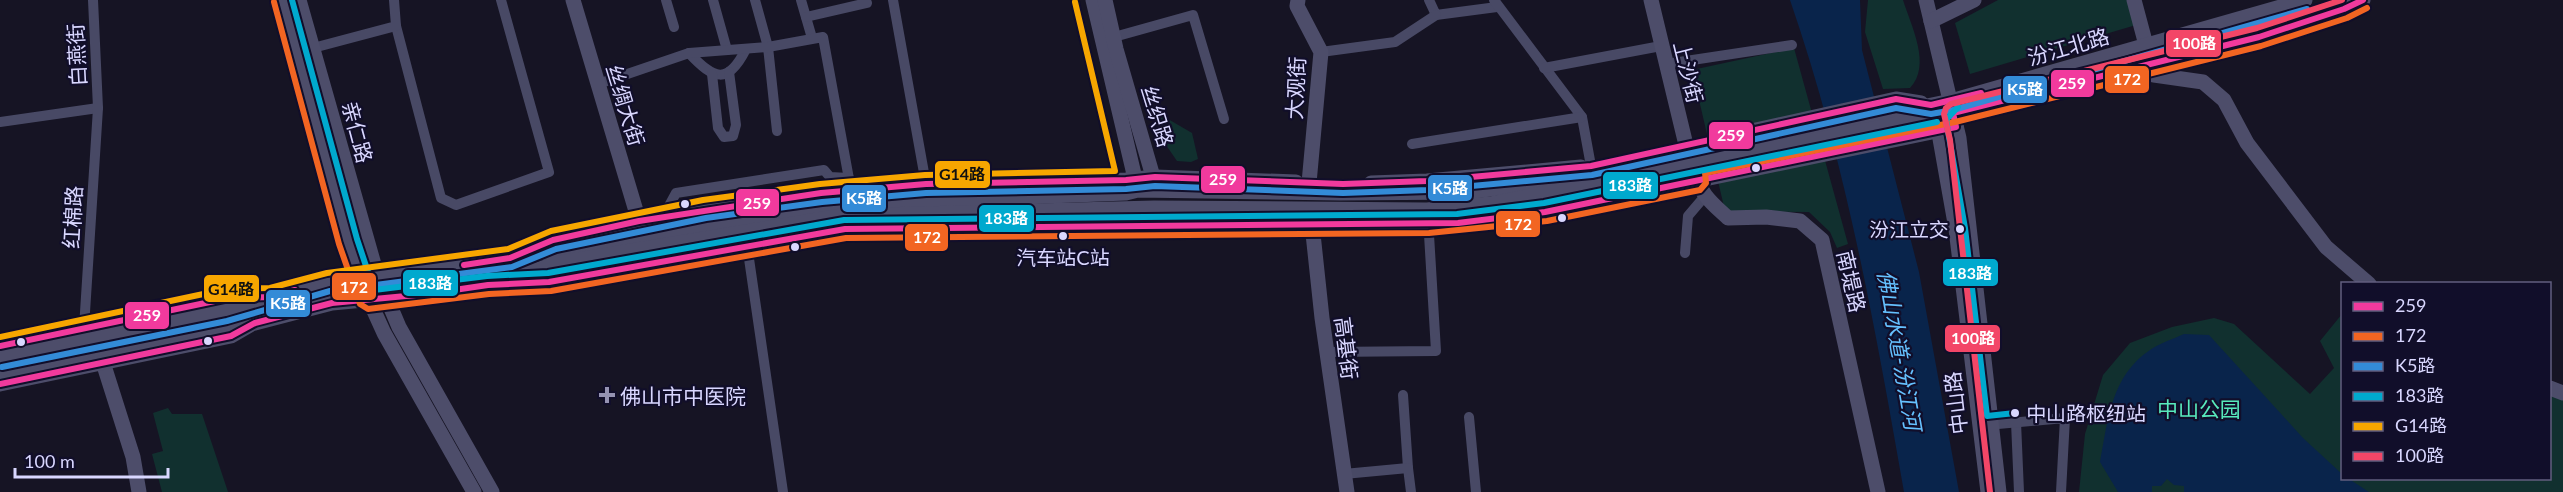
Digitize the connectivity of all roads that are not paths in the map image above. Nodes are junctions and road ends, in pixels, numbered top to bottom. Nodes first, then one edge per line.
1 (93, 0) edge
2 (283, 0) edge
3 (299, 0) edge
4 (394, 0) edge
5 (501, 0) edge
6 (573, 0) edge
7 (666, 0) edge
8 (713, 0) edge
9 (755, 0) edge
10 (801, 0) edge
11 (893, 0) edge
12 (1084, 0) edge
13 (1093, 0) edge
14 (1105, 0) edge
15 (1298, 0) edge
16 (1429, 0) edge
17 (1651, 0) edge
18 (1926, 0) edge
19 (1974, 0) edge
20 (2134, 0) edge
21 (2306, 0) edge
22 (2363, 0) edge
23 (867, 3) dead end
24 (1495, 3) edge
25 (1436, 15) junction
26 (806, 17) junction
27 (1931, 21) junction
28 (396, 26) junction
29 (674, 27) dead end
30 (1113, 37) junction
31 (812, 38) junction
32 (1792, 45) dead end
33 (1661, 46) junction
34 (768, 47) junction
35 (313, 48) junction
36 (746, 49) junction
37 (727, 50) junction
38 (1321, 52) junction
39 (689, 53) junction
40 (1666, 64) junction
41 (1544, 68) junction
42 (729, 72) junction
43 (712, 74) junction
44 (598, 84) junction
45 (98, 108) junction
46 (1953, 114) junction
47 (1582, 117) junction
48 (1935, 118) junction
49 (1224, 119) dead end
50 (0, 122) edge
51 (777, 131) dead end
52 (1412, 144) dead end
53 (1734, 146) junction
54 (1691, 162) junction
55 (1591, 166) junction
56 (1310, 183) junction
57 (850, 184) junction
58 (926, 184) junction
59 (1156, 184) junction
60 (1131, 185) junction
61 (1706, 196) junction
62 (1154, 208) junction
63 (663, 217) junction
64 (1311, 217) junction
65 (1428, 217) junction
66 (639, 221) junction
67 (747, 245) junction
68 (1684, 253) dead end
69 (510, 258) junction
70 (377, 275) junction
71 (359, 278) junction
72 (2366, 282) edge
73 (488, 285) junction
74 (271, 297) junction
75 (386, 298) junction
76 (368, 300) junction
77 (84, 328) junction
78 (0, 346) edge
79 (1326, 352) junction
80 (101, 357) junction
81 (0, 358) edge
82 (0, 371) edge
83 (0, 384) edge
84 (1403, 395) dead end
85 (1469, 417) dead end
86 (2016, 422) junction
87 (1985, 425) junction
88 (1408, 468) junction
89 (1344, 474) junction
90 (139, 492) edge
91 (474, 492) edge
92 (492, 492) edge
93 (783, 492) edge
94 (1347, 492) edge
95 (1411, 492) edge
96 (1476, 492) edge
97 (1878, 492) edge
98 (1988, 492) edge
99 (1999, 492) edge
100 (2019, 492) edge
101 (2061, 492) edge

1 - 45 street, 白燕街
2 - 71 main road, 亲仁路
3 - 35 main road, 亲仁路
4 - 28 street
5 - 28 street
6 - 44 main road, 丝绸大街
7 - 29 street
8 - 37 street
9 - 34 street
10 - 26 street
11 - 58 street
12 - 60 main road
13 - 60 main road, 丝织路
14 - 30 main road, 丝织路
15 - 38 main road, 大观街
16 - 25 street
17 - 33 main road, 上沙街
18 - 27 main road, 中山路
19 - 27 main road
20 - 72 main road
21 - 46 main road, 汾江北路
22 - 46 main road, 汾江北路
23 - 26 street
24 - 25 street
24 - 41 street
25 - 38 street
26 - 31 street
27 - 46 main road, 中山路
28 - 35 street
30 - 49 street
30 - 59 main road, 丝织路
31 - 34 street
31 - 57 street
32 - 40 street
33 - 40 main road, 上沙街
33 - 41 street
34 - 36 street
34 - 51 street
35 - 70 main road, 亲仁路
36 - 37 street
36 - 42 street
37 - 39 street
38 - 56 main road, 大观街
39 - 43 street
39 - 44 street
40 - 54 main road, 上沙街
41 - 47 street
42 - 43 street
42 - 43 street
44 - 66 main road, 丝绸大街
45 - 50 street
45 - 77 street, 红棉路
46 - 48 main road, 汾江北路
46 - 87 main road, 中山路
47 - 52 street
47 - 55 street
48 - 53 main road, 汾江北路
48 - 53 main road
48 - 54 main road
48 - 87 main road, 中山路
53 - 54 main road
53 - 54 main road
54 - 55 main road
54 - 59 main road
54 - 61 main road, 南堤路
54 - 65 main road
55 - 56 main road
56 - 59 main road
57 - 58 main road
57 - 63 main road
57 - 63 street
58 - 60 main road
59 - 60 main road
59 - 62 main road, 丝织路
60 - 62 main road, 丝织路
60 - 69 main road
61 - 68 street
61 - 97 main road, 南堤路
62 - 64 main road
62 - 73 main road
63 - 66 main road
64 - 65 main road
64 - 67 main road
64 - 79 main road, 高基街
65 - 79 street
66 - 69 main road
67 - 73 main road
67 - 93 street
69 - 70 main road
70 - 71 main road
70 - 75 main road, 亲仁路
71 - 74 main road
71 - 76 main road, 亲仁路
73 - 75 main road
74 - 77 main road
74 - 81 main road
75 - 76 main road
75 - 92 main road
76 - 80 main road
76 - 91 main road
77 - 78 main road
79 - 89 main road, 高基街
80 - 82 main road
80 - 83 main road
80 - 90 main road
84 - 88 street
85 - 96 street
86 - 87 street
86 - 100 street
86 - 101 street
87 - 98 main road, 中山路
87 - 99 main road, 中山路
88 - 89 street
88 - 95 street
89 - 94 main road, 高基街

